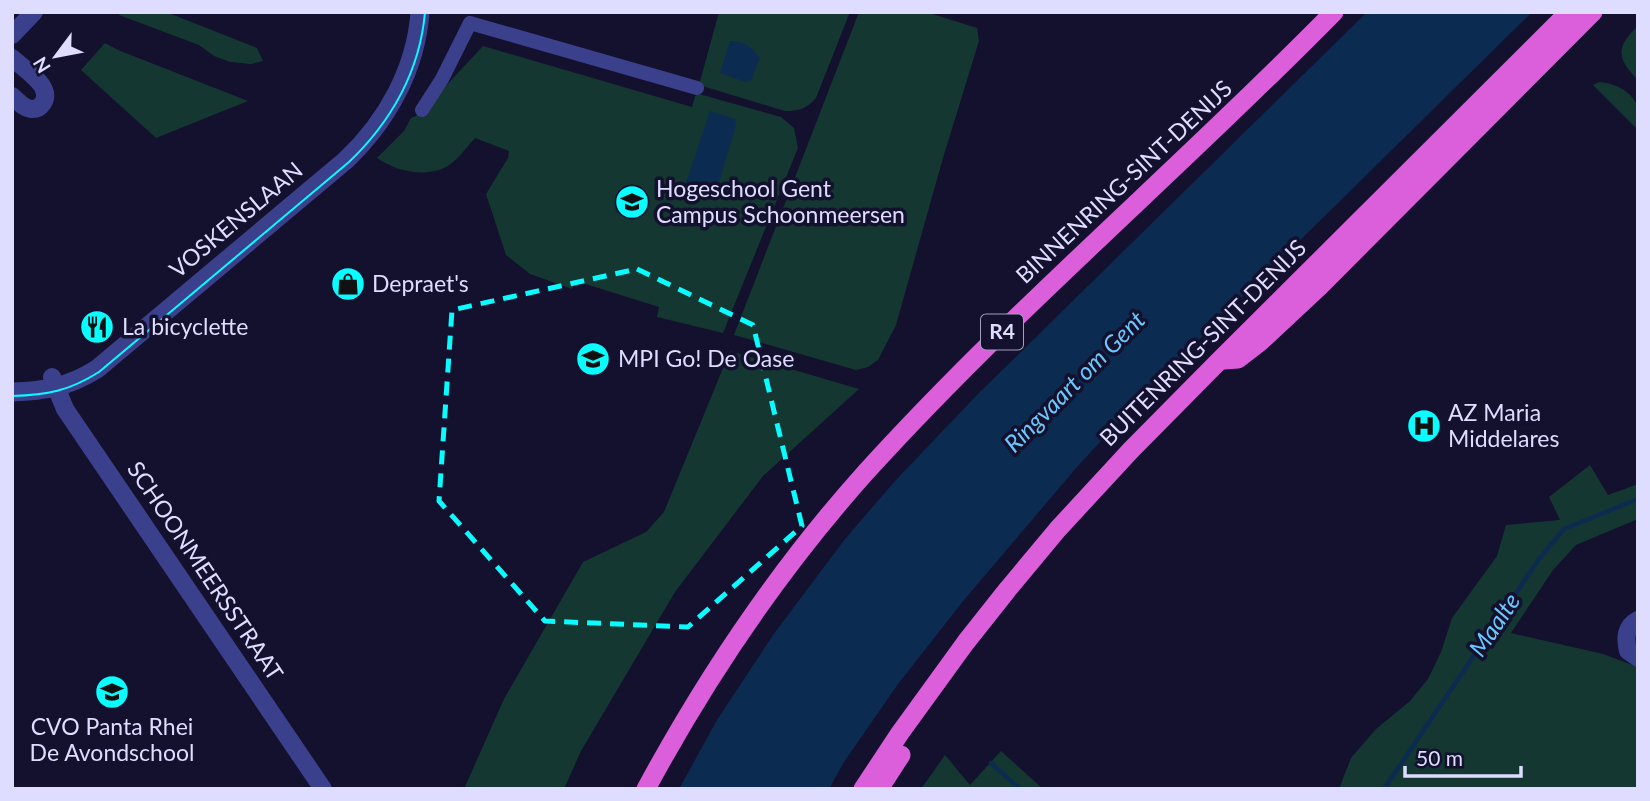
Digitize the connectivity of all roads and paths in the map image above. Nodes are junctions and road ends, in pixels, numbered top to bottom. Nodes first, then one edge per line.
1 (34, 12) edge
2 (409, 12) edge
3 (420, 12) edge
4 (1334, 12) edge
5 (1569, 12) edge
6 (1593, 12) edge
7 (12, 36) edge
8 (12, 58) edge
9 (697, 88) dead end
10 (12, 96) edge
11 (422, 110) dead end
12 (1220, 360) junction
13 (12, 382) edge
14 (54, 382) junction
15 (12, 392) edge
16 (1638, 620) edge
17 (1638, 657) edge
18 (900, 733) junction
19 (323, 789) edge
20 (646, 789) edge
21 (863, 789) edge
22 (879, 789) edge

1 - 7 street
2 - 14 street, VOSKENSLAAN
3 - 14 street, VOSKENSLAAN
4 - 20 highway, BINNENRING-SINT-DENIJS / R4
5 - 12 highway, BUITENRING-SINT-DENIJS
6 - 12 highway
8 - 10 street
9 - 11 street
12 - 18 highway, BUITENRING-SINT-DENIJS
13 - 14 street, VOSKENSLAAN
14 - 15 street, VOSKENSLAAN
14 - 19 street, SCHOONMEERSSTRAAT
16 - 17 street
18 - 21 highway, BUITENRING-SINT-DENIJS
18 - 22 highway

